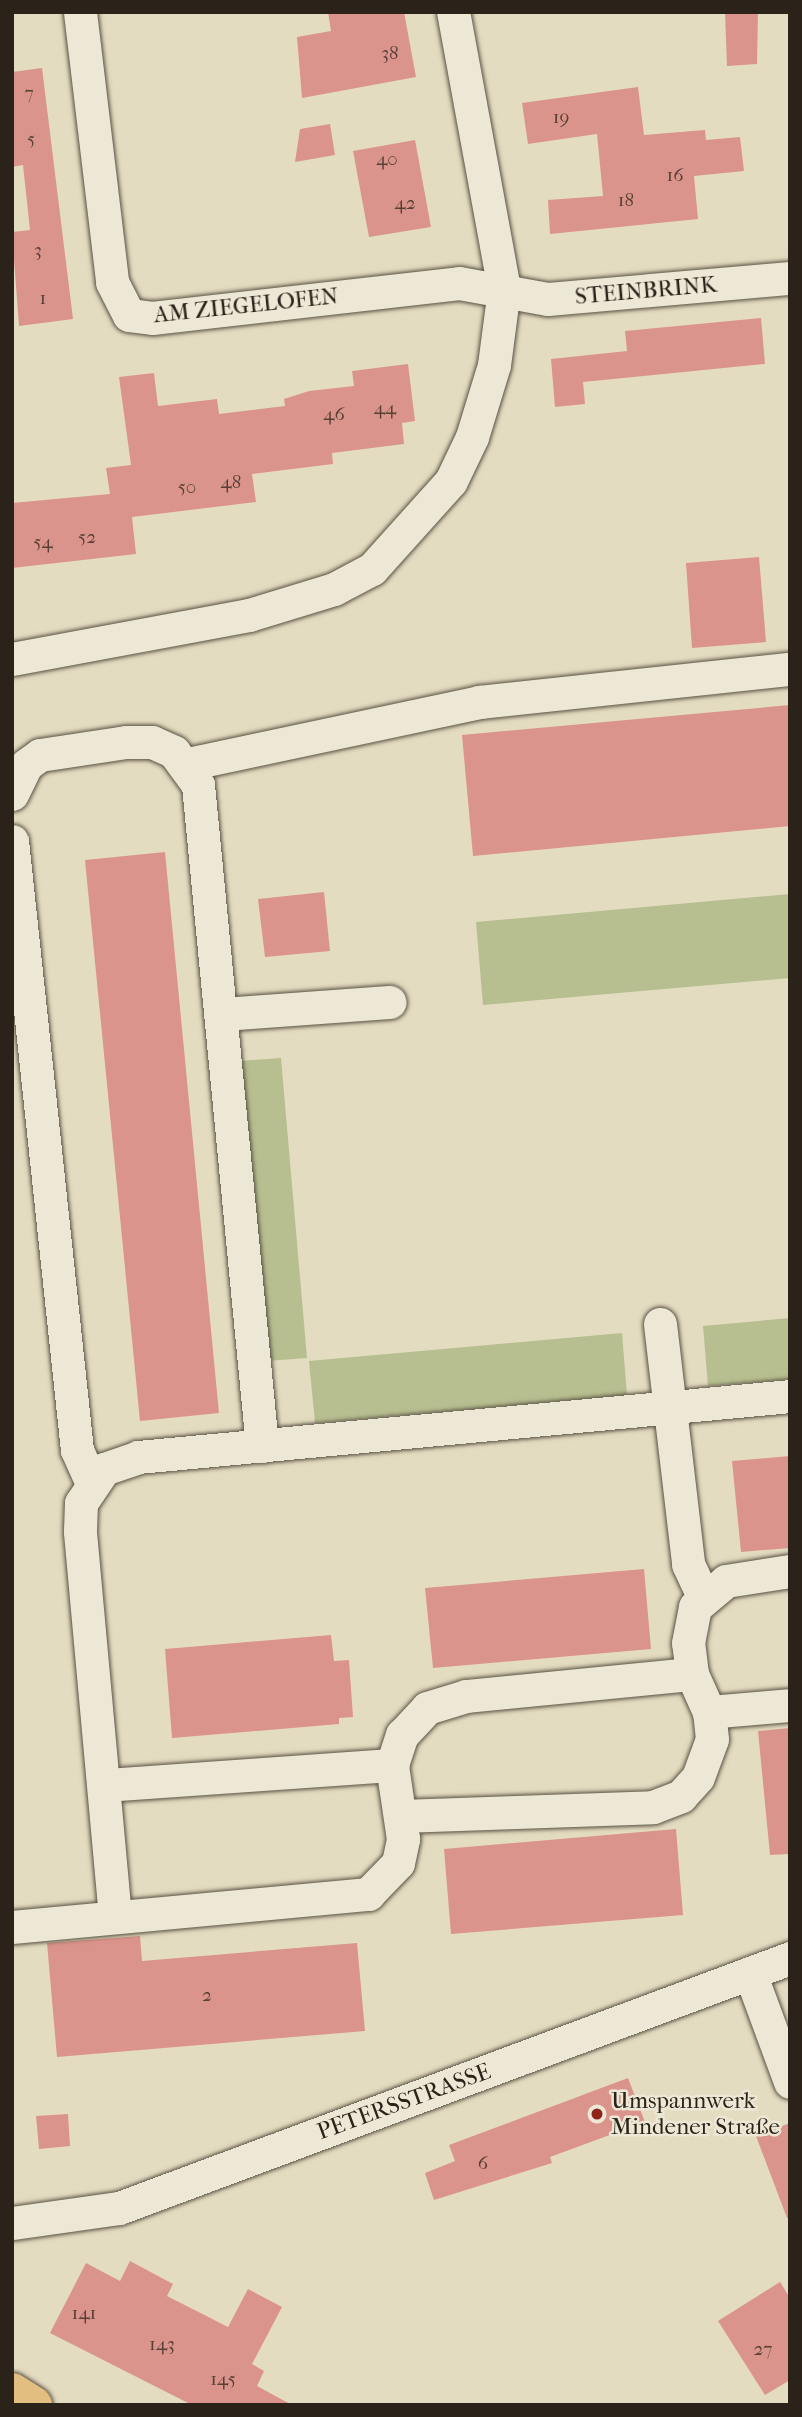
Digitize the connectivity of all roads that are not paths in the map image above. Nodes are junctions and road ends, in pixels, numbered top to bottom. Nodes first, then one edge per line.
1 (80, 12) edge
2 (453, 12) edge
3 (790, 278) edge
4 (504, 289) junction
5 (12, 659) edge
6 (790, 669) edge
7 (188, 764) junction
8 (12, 794) edge
9 (12, 841) edge
10 (390, 1002) dead end
11 (222, 1014) junction
12 (660, 1324) dead end
13 (790, 1396) edge
14 (669, 1410) junction
15 (262, 1446) junction
16 (91, 1481) junction
17 (790, 1572) edge
18 (703, 1596) junction
19 (692, 1674) junction
20 (790, 1705) edge
21 (709, 1712) junction
22 (391, 1765) junction
23 (106, 1785) junction
24 (401, 1816) junction
25 (116, 1917) junction
26 (12, 1927) edge
27 (790, 1958) edge
28 (750, 1973) junction
29 (790, 2082) edge
30 (12, 2223) edge
31 (12, 2392) edge
32 (33, 2405) edge

1 - 4 street, AM ZIEGELOFEN
2 - 4 street
3 - 4 street, STEINBRINK
4 - 5 street
6 - 7 street
7 - 8 street
7 - 11 street
9 - 16 street
10 - 11 street
11 - 15 street
12 - 14 street
13 - 14 street
14 - 15 street
14 - 18 street
15 - 16 street
16 - 23 street
17 - 18 street
18 - 19 street
19 - 21 street
19 - 22 street
20 - 21 street
21 - 24 street
22 - 23 street
22 - 24 street
23 - 25 street
24 - 25 street
25 - 26 street
27 - 28 street, PETERSSTRASSE
28 - 29 street
28 - 30 street, PETERSSTRASSE
31 - 32 main road

